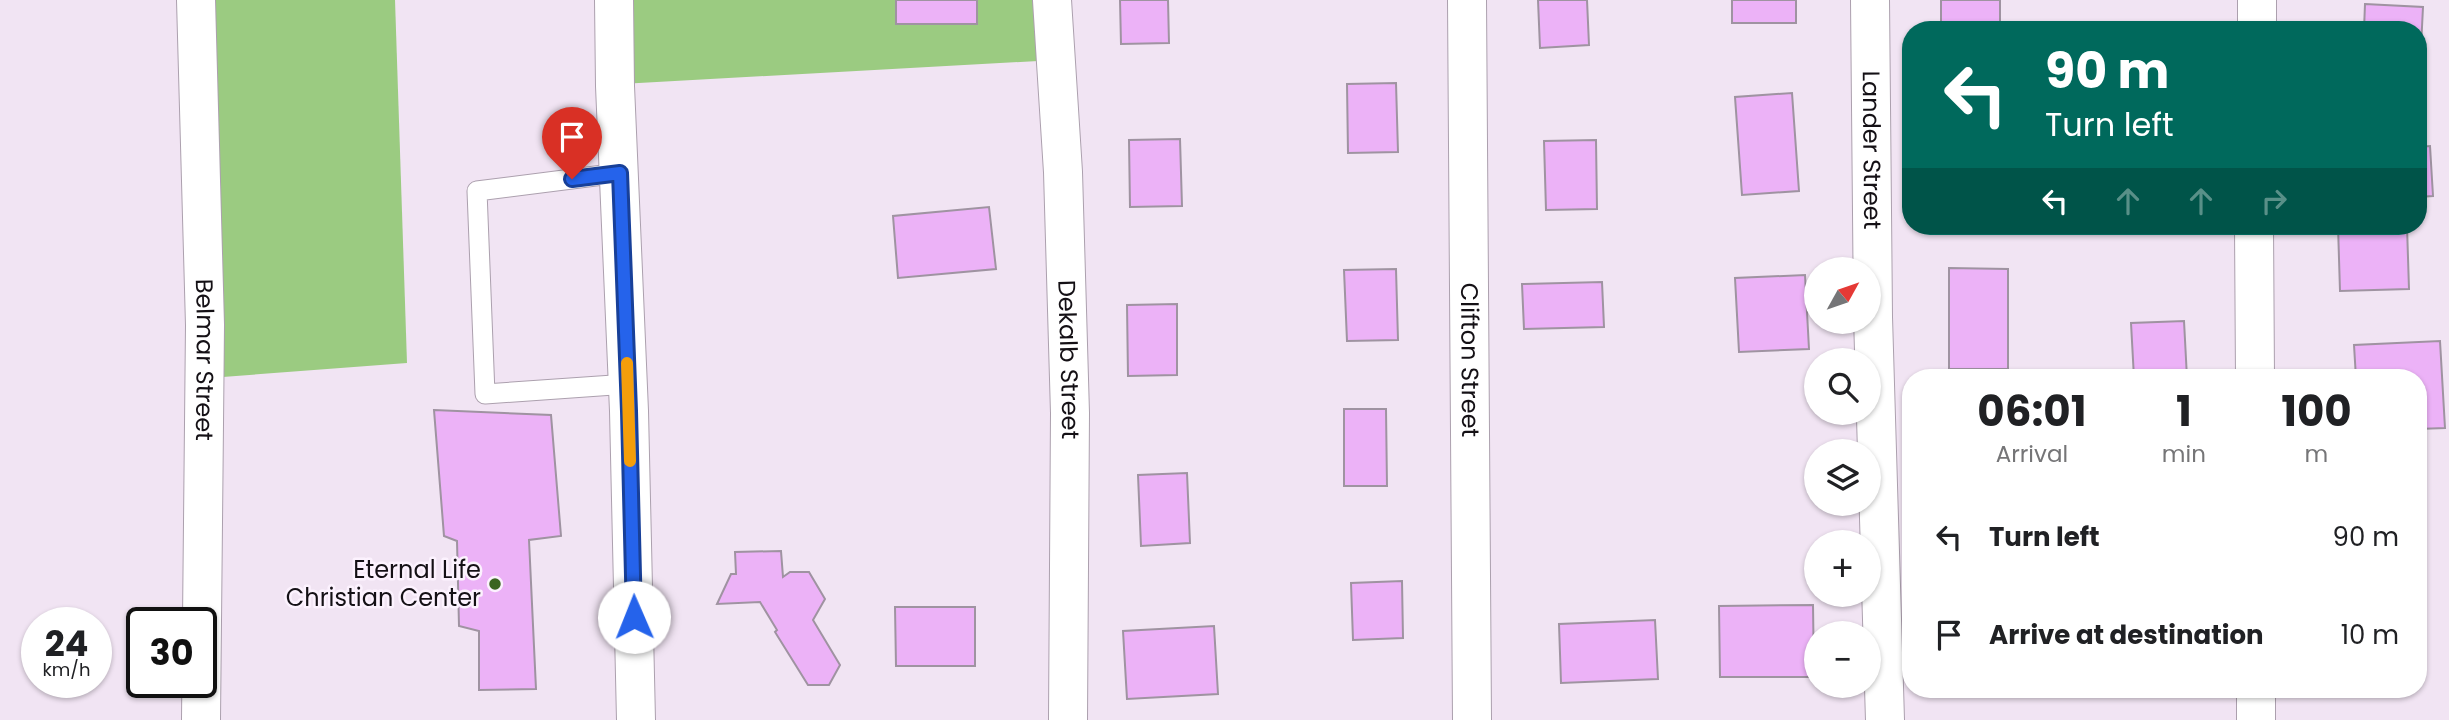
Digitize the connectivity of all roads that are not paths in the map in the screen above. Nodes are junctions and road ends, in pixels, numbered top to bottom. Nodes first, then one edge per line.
1 (196, 0) edge
2 (614, 0) edge
3 (1052, 0) edge
4 (1467, 0) edge
5 (1870, 0) edge
6 (2257, 0) edge
7 (2256, 21) edge
8 (620, 173) junction
9 (2255, 235) edge
10 (2255, 369) edge
11 (628, 384) junction
12 (2256, 698) edge
13 (201, 720) edge
14 (636, 720) edge
15 (1068, 720) edge
16 (1472, 720) edge
17 (1885, 720) edge
18 (2256, 720) edge

1 - 13 street, Belmar Street
2 - 8 street
3 - 15 street, Dekalb Street
4 - 16 street, Clifton Street
5 - 17 street, Lander Street
6 - 7 street
8 - 11 street
8 - 11 lane
9 - 10 street
11 - 14 street
12 - 18 street

